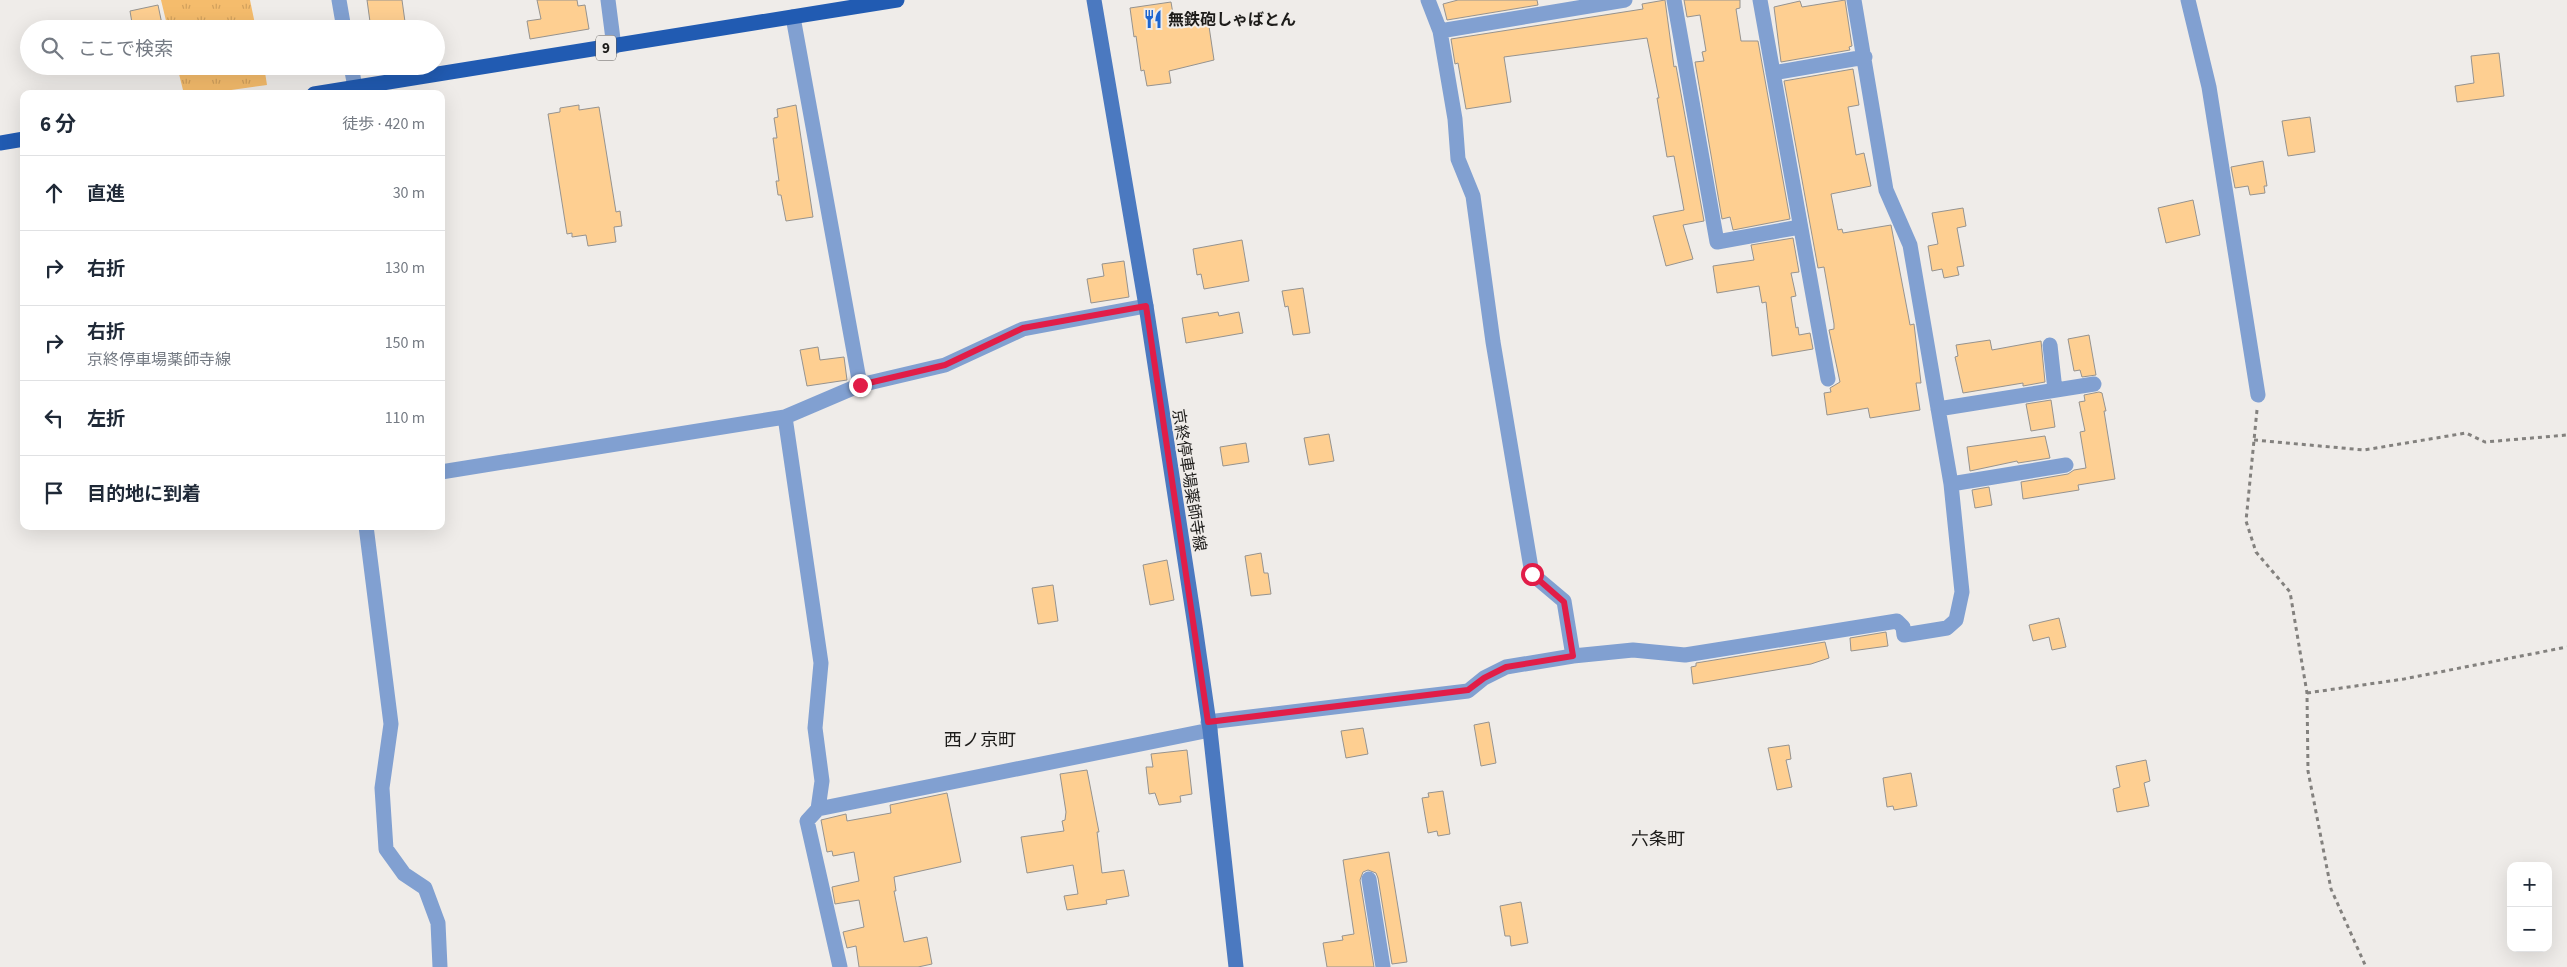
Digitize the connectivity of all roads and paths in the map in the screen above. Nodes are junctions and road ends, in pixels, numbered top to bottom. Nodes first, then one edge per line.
1 (339, 0) edge
2 (608, 0) edge
3 (897, 0) edge
4 (1094, 0) edge
5 (1428, 0) edge
6 (1625, 0) edge
7 (1674, 0) edge
8 (1760, 0) edge
9 (1854, 0) edge
10 (2188, 0) edge
11 (792, 17) junction
12 (342, 20) edge
13 (1440, 31) junction
14 (614, 47) junction
15 (1864, 57) junction
16 (445, 73) edge
17 (1773, 73) junction
18 (353, 75) edge
19 (433, 75) edge
20 (355, 87) junction
21 (337, 90) edge
22 (20, 140) edge
23 (0, 143) edge
24 (1800, 227) junction
25 (1146, 306) junction
26 (2050, 345) dead end
27 (1828, 379) dead end
28 (2094, 384) dead end
29 (860, 385) junction
30 (2055, 390) junction
31 (2258, 394) joint
32 (1938, 408) junction
33 (785, 417) junction
34 (2567, 436) edge
35 (2254, 440) junction
36 (2066, 465) dead end
37 (445, 471) edge
38 (1951, 484) junction
39 (367, 530) edge
40 (2567, 647) edge
41 (1573, 656) junction
42 (2307, 694) junction
43 (1209, 726) junction
44 (818, 809) junction
45 (1369, 879) dead end
46 (440, 967) edge
47 (840, 967) edge
48 (1236, 967) edge
49 (1383, 967) edge
50 (2366, 967) edge

1 - 12 street
2 - 14 street
3 - 11 main road, 9
4 - 25 main road, 京終停車場薬師寺線
5 - 13 street
6 - 13 street
7 - 24 street
8 - 17 street
9 - 15 street
10 - 31 street
11 - 14 main road, 9
11 - 29 street
13 - 41 street
14 - 16 main road, 9
15 - 17 street
15 - 32 street
17 - 24 street
18 - 20 street
19 - 20 main road, 9
20 - 21 main road, 9
22 - 23 main road
24 - 27 street
25 - 29 street
25 - 43 main road, 京終停車場薬師寺線
26 - 30 street
28 - 30 street
29 - 33 street
30 - 32 street
31 - 35 path
32 - 38 street
33 - 37 street
33 - 44 street
34 - 35 path
35 - 42 path
36 - 38 street
38 - 41 street
39 - 46 street
40 - 42 path
41 - 43 street
42 - 50 path
43 - 44 street
43 - 48 main road, 京終停車場薬師寺線
44 - 47 street
45 - 49 street

